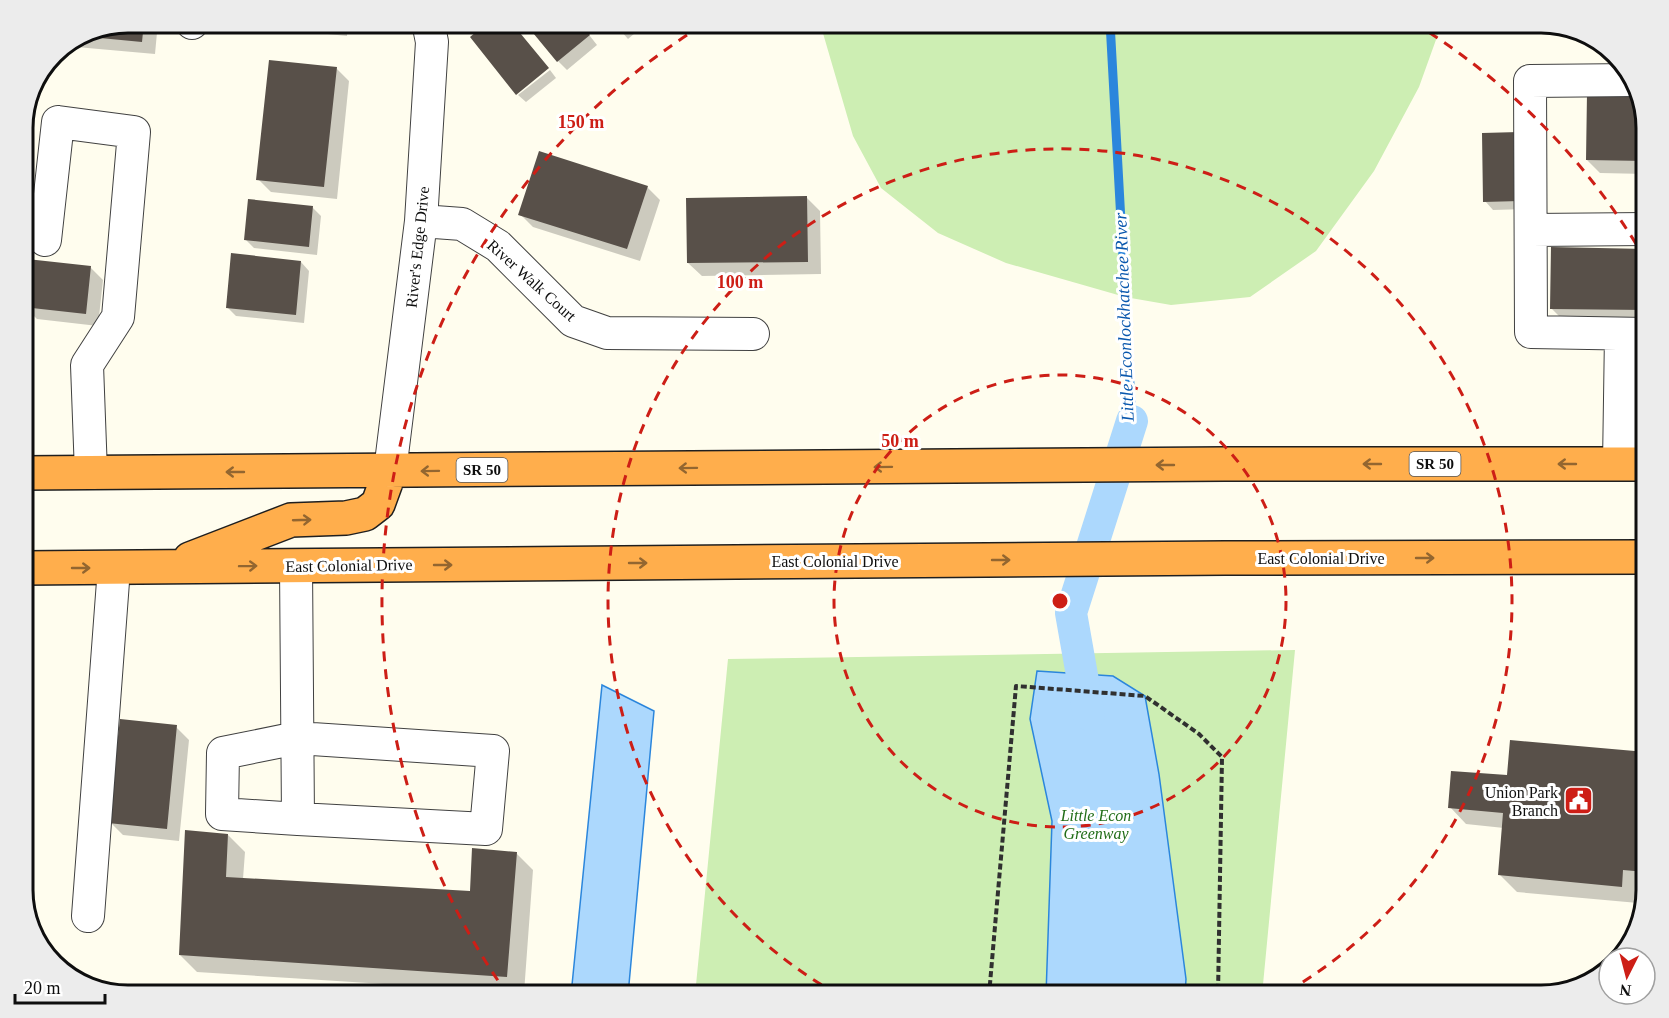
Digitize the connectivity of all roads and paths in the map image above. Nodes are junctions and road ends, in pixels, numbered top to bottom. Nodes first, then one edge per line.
1 (430, 33) edge
2 (1623, 80) edge
3 (421, 221) junction
4 (1636, 229) edge
5 (1532, 230) junction
6 (45, 240) dead end
7 (753, 334) dead end
8 (1634, 334) edge
9 (1632, 464) edge
10 (390, 471) junction
11 (33, 473) edge
12 (90, 473) junction
13 (1636, 557) edge
14 (296, 566) junction
15 (114, 567) junction
16 (168, 567) junction
17 (33, 568) edge
18 (297, 738) junction
19 (298, 819) junction
20 (87, 916) dead end
21 (990, 985) edge
22 (1218, 985) edge

1 - 3 street, River's Edge Drive
2 - 5 street
3 - 7 street, River Walk Court
3 - 10 street, River's Edge Drive
4 - 5 street
5 - 8 street
6 - 12 street
8 - 9 street
9 -> 10 highway, SR 50
10 -> 12 highway, SR 50
16 -> 10 highway
11 - 12 highway, SR 50
14 -> 13 highway, East Colonial Drive
16 -> 14 highway, East Colonial Drive
14 - 18 street
15 - 16 highway, East Colonial Drive
17 -> 15 highway, East Colonial Drive
15 - 20 street
18 - 19 street
18 - 19 street
18 - 19 street
21 - 22 path

